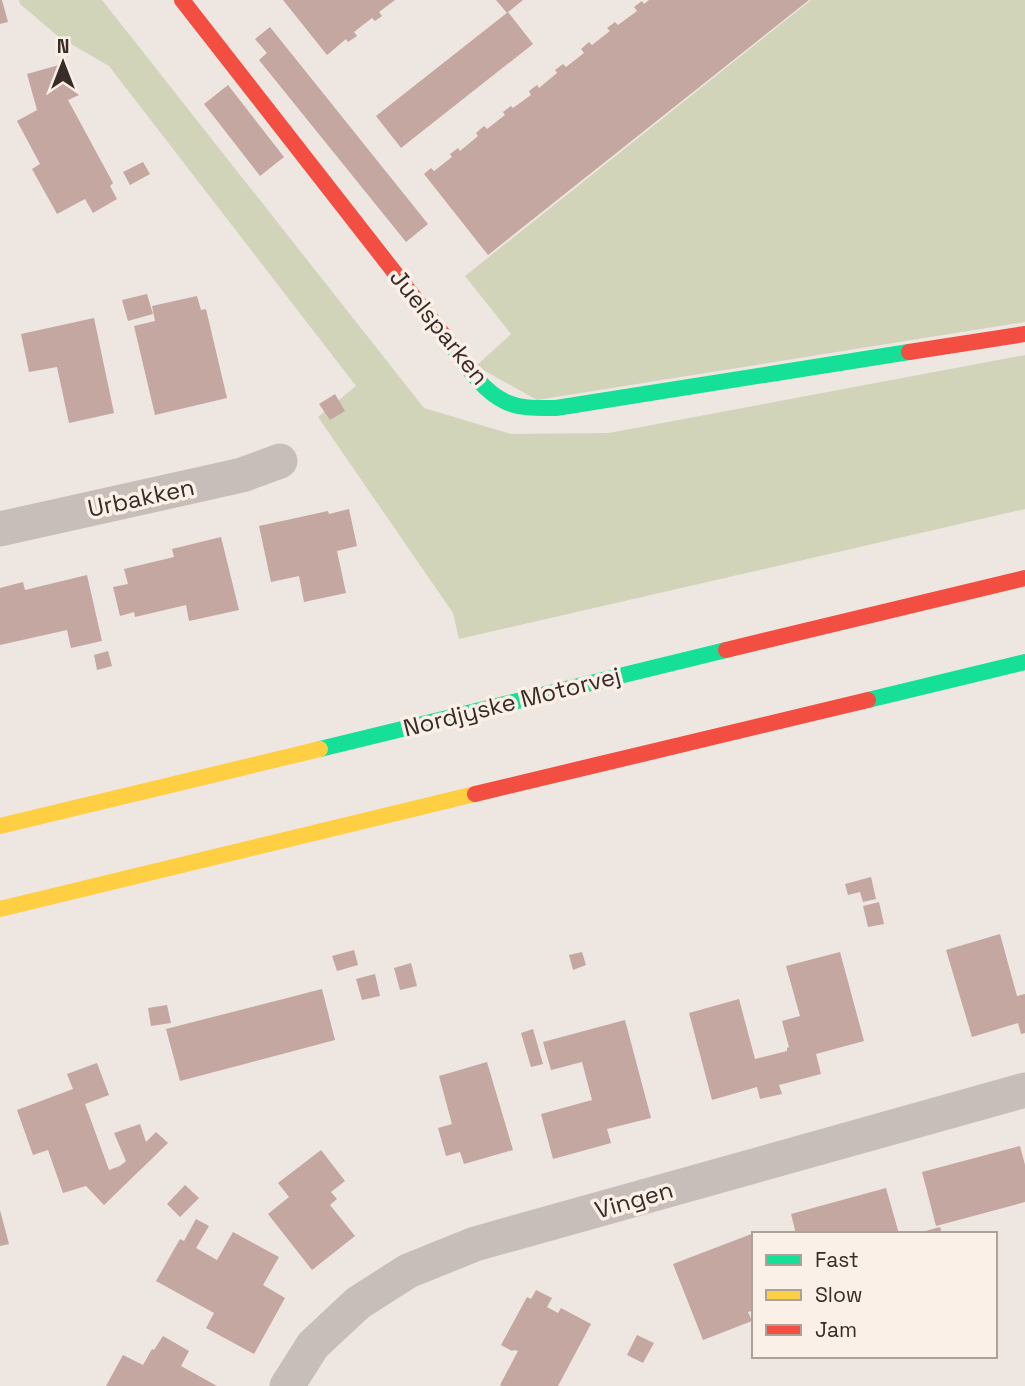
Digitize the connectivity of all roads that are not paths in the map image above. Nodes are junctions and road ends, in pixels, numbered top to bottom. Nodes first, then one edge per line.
1 (183, 0) edge
2 (1025, 334) edge
3 (279, 461) dead end
4 (0, 529) edge
5 (1025, 578) edge
6 (1025, 662) edge
7 (0, 826) edge
8 (0, 909) edge
9 (1025, 1090) edge
10 (287, 1386) edge

1 - 2 main road, Juelsparken
3 - 4 street, Urbakken
5 - 7 main road, Nordjyske Motorvej
6 - 8 main road
9 - 10 street, Vingen

